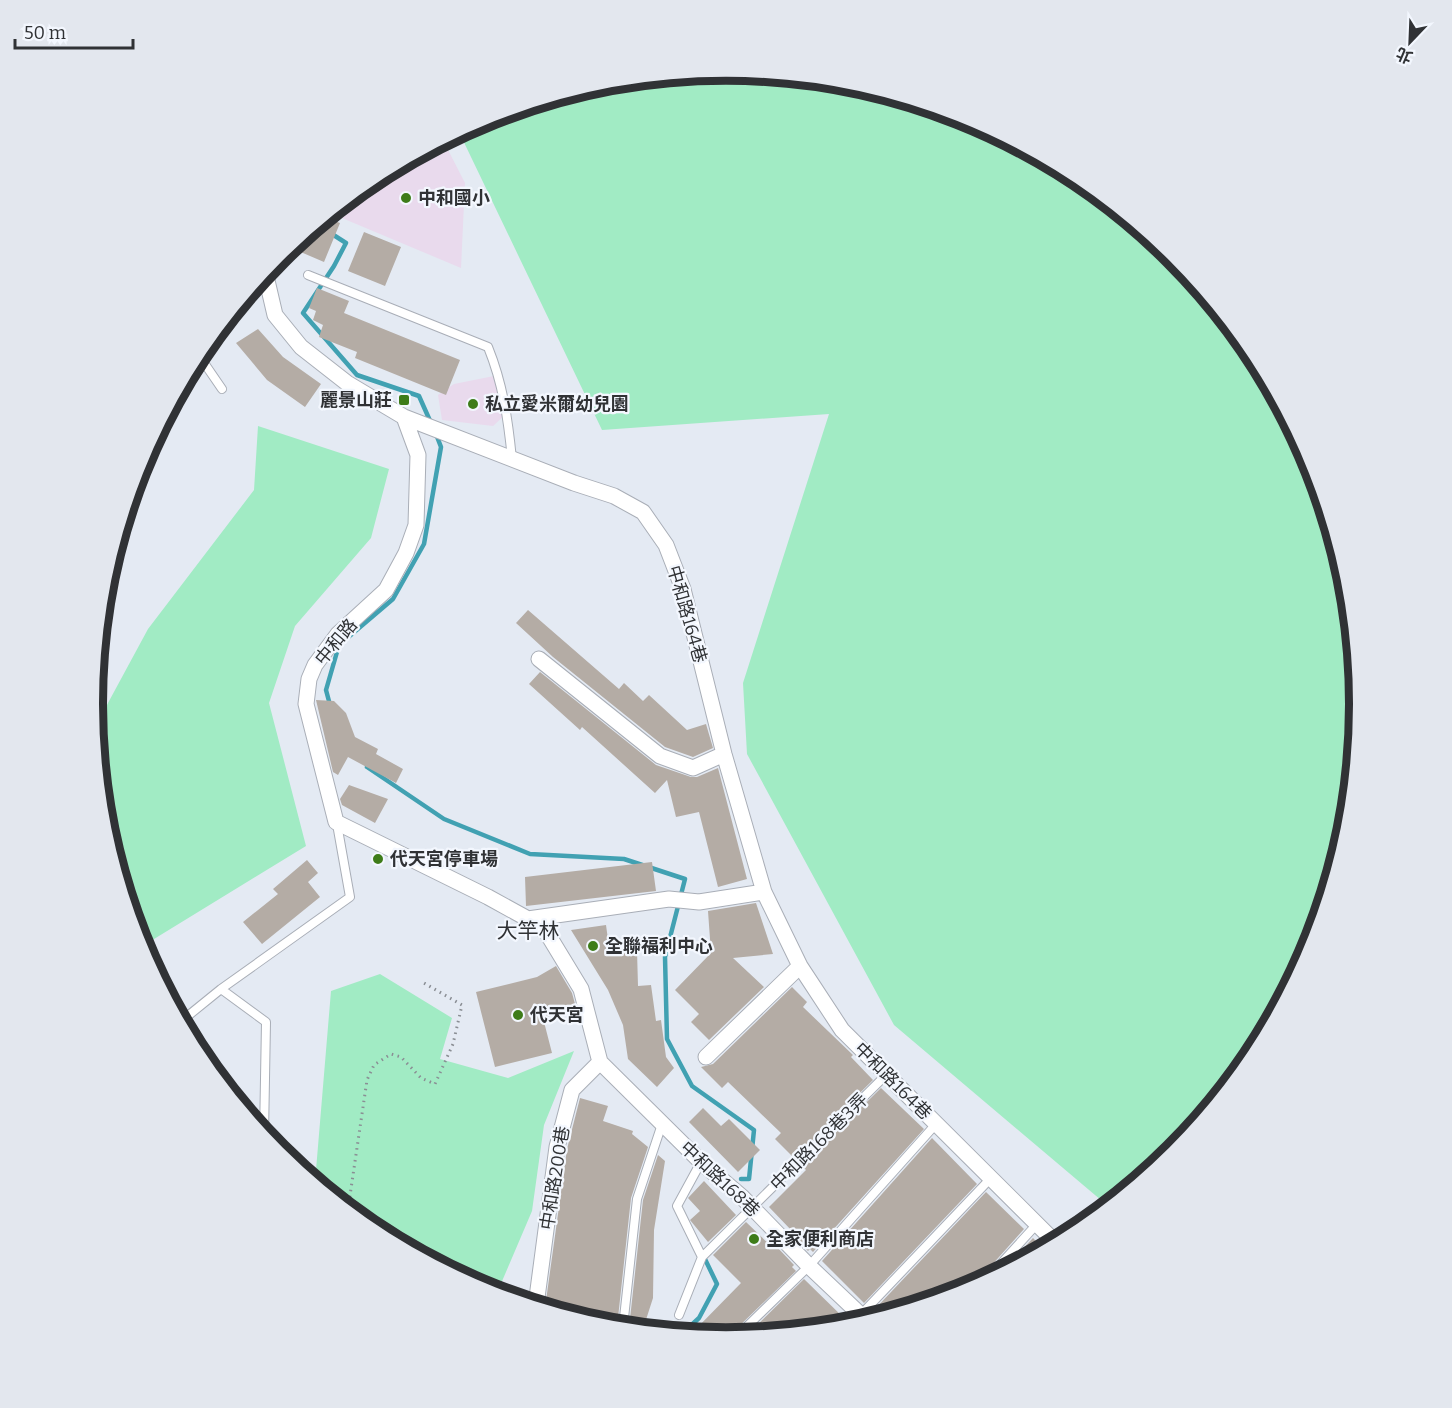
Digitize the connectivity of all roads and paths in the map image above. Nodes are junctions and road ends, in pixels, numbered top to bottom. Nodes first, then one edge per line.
1 (311, 276) dead end
2 (267, 283) edge
3 (204, 363) edge
4 (222, 389) dead end
5 (404, 417) junction
6 (512, 459) junction
7 (539, 659) dead end
8 (724, 754) junction
9 (336, 822) junction
10 (765, 892) junction
11 (528, 919) junction
12 (800, 966) junction
13 (424, 983) dead end
14 (221, 988) junction
15 (187, 1017) edge
16 (706, 1057) dead end
17 (600, 1062) junction
18 (886, 1075) junction
19 (264, 1122) edge
20 (662, 1122) junction
21 (936, 1124) junction
22 (701, 1162) junction
23 (991, 1178) junction
24 (349, 1200) edge
25 (753, 1209) junction
26 (1037, 1224) junction
27 (1050, 1237) edge
28 (702, 1257) junction
29 (1001, 1263) edge
30 (809, 1266) junction
31 (537, 1297) edge
32 (869, 1310) edge
33 (854, 1314) edge
34 (679, 1316) dead end
35 (624, 1318) edge
36 (746, 1327) edge

1 - 6 lane
2 - 5 street
3 - 4 lane
5 - 6 street, 中和路164巷
5 - 9 street, 中和路
6 - 8 street, 中和路164巷
7 - 8 street
8 - 10 street, 中和路164巷
9 - 11 street
9 - 14 lane
10 - 11 street
10 - 12 street, 中和路164巷
11 - 17 street
12 - 16 street
12 - 18 street, 中和路164巷
13 - 24 path
14 - 15 lane
14 - 19 lane
17 - 20 street, 中和路168巷
17 - 31 street, 中和路200巷
18 - 21 street, 中和路164巷
18 - 25 lane, 中和路168巷3弄
20 - 22 street, 中和路168巷
20 - 35 lane
21 - 23 street, 中和路164巷
21 - 30 lane
22 - 25 street, 中和路168巷
22 - 28 lane
23 - 26 street, 中和路164巷
23 - 32 lane
25 - 28 lane, 中和路168巷3弄
25 - 30 street, 中和路168巷
26 - 27 street, 中和路164巷
26 - 29 lane
28 - 34 lane
30 - 33 street, 中和路168巷
30 - 36 lane

